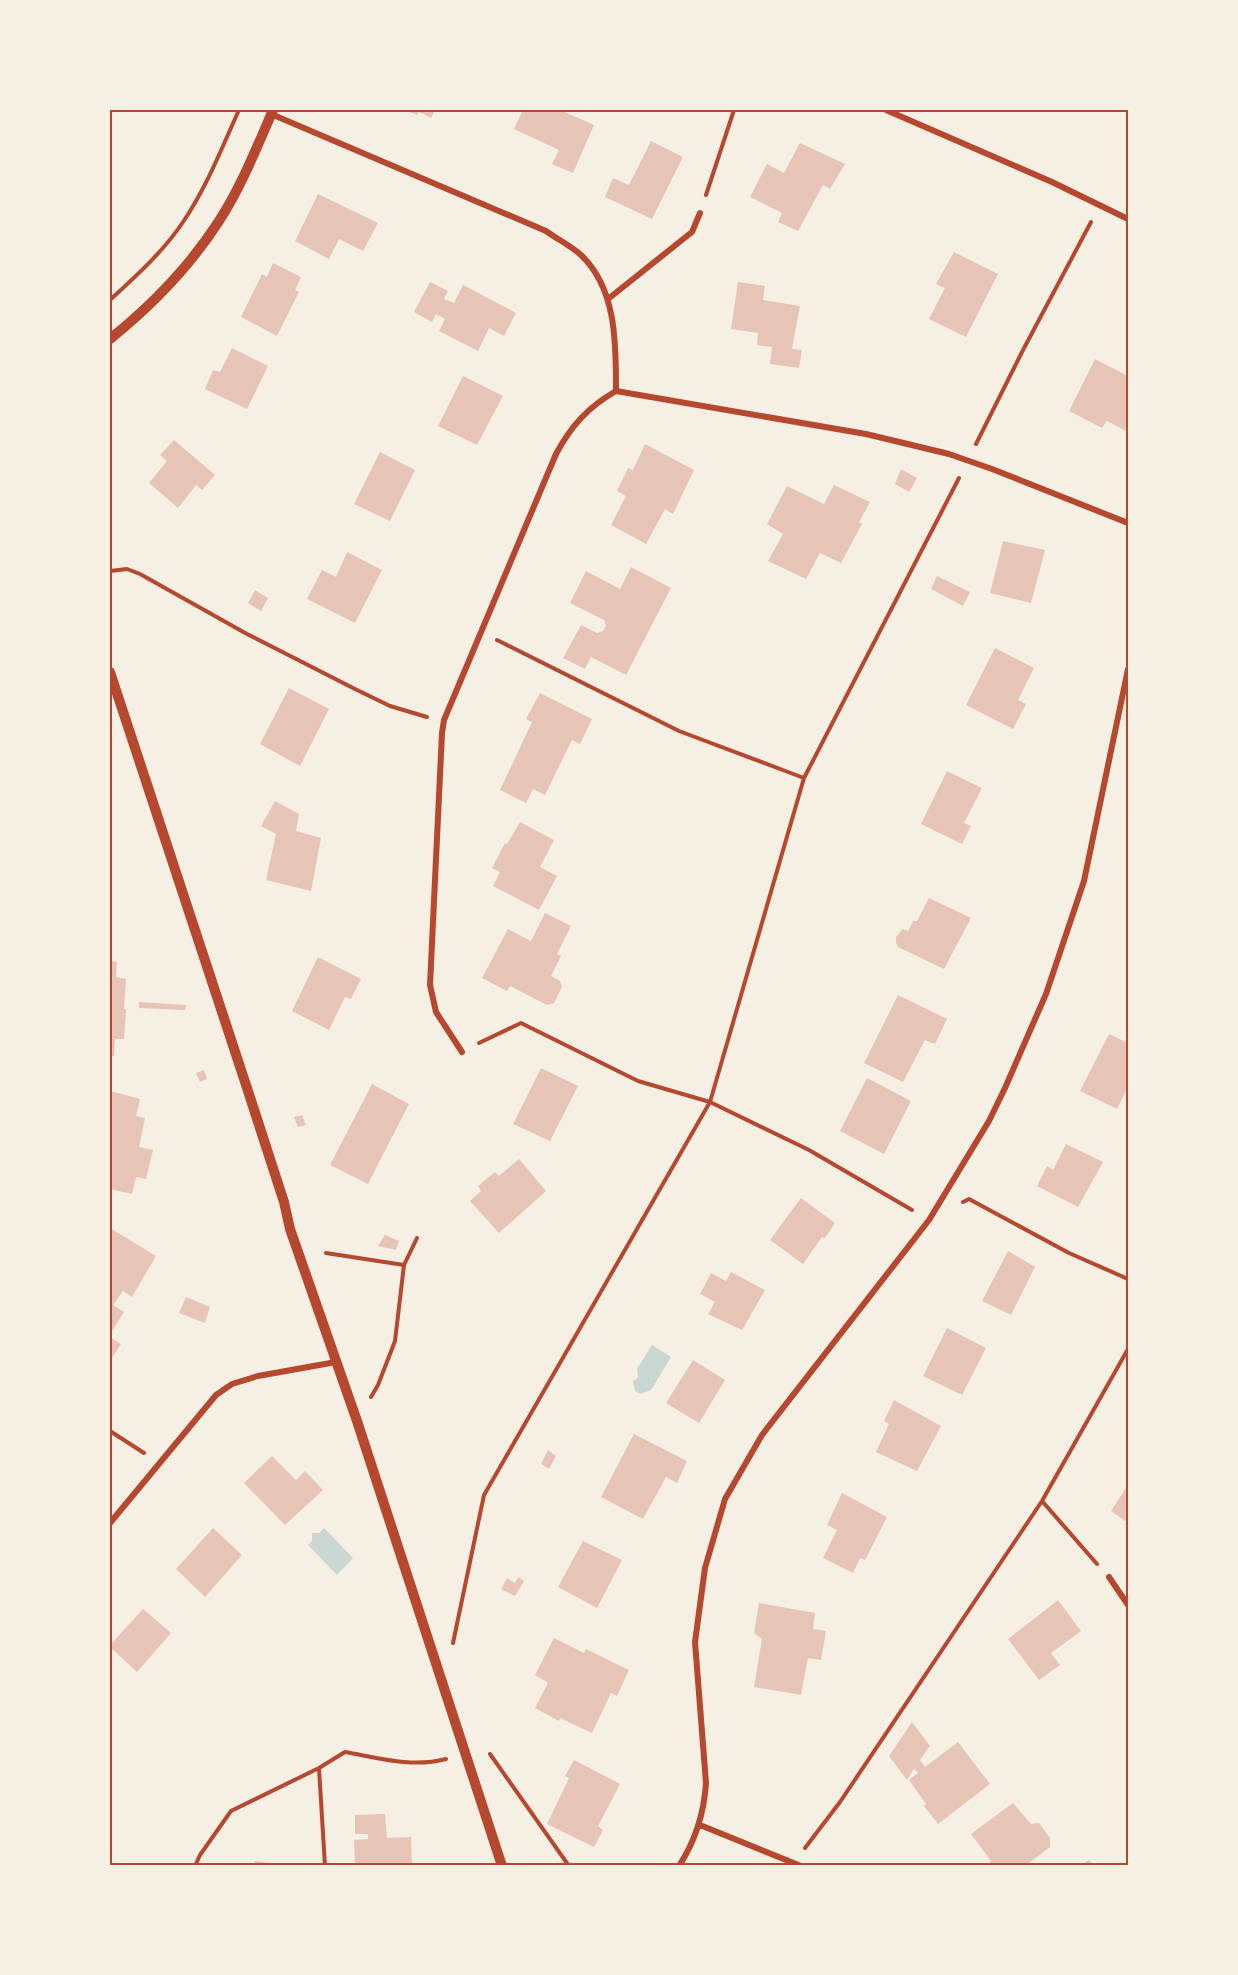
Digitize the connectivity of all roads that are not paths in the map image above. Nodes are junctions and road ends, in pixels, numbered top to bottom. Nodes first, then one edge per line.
1 (885, 110) edge
2 (272, 112) edge
3 (700, 213) road end
4 (1128, 219) edge
5 (608, 299) junction
6 (110, 339) edge
7 (616, 391) junction
8 (1128, 523) edge
9 (1128, 669) edge
10 (110, 672) edge
11 (462, 1052) road end
12 (336, 1362) junction
13 (110, 1523) edge
14 (1108, 1577) road end
15 (1128, 1605) edge
16 (700, 1825) junction
17 (797, 1864) edge
18 (502, 1866) edge
19 (679, 1866) edge

1 - 4 street
2 - 5 street
2 - 6 street
3 - 5 street
5 - 7 street
7 - 8 street
7 - 11 street
9 - 16 street
10 - 12 street
12 - 13 street
12 - 18 street
14 - 15 street
16 - 17 street
16 - 19 street

